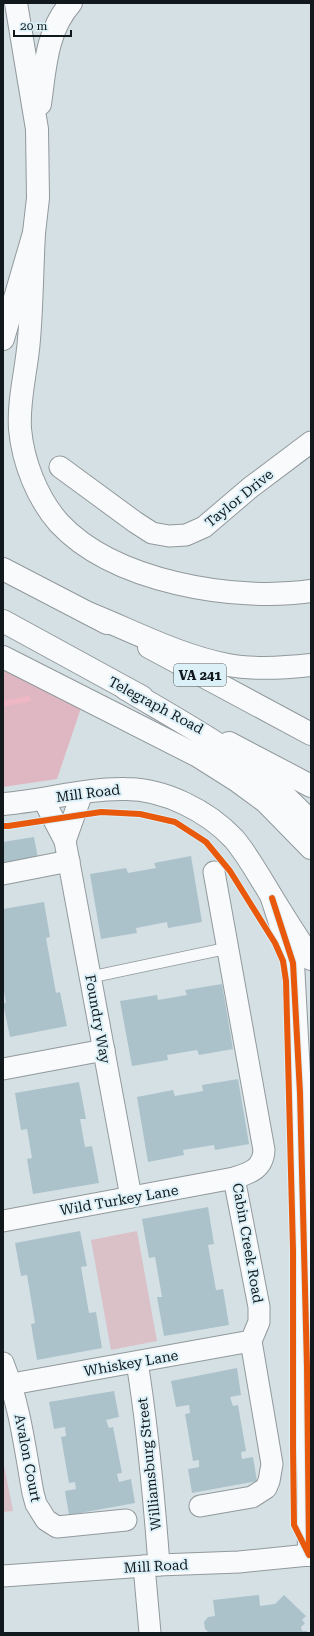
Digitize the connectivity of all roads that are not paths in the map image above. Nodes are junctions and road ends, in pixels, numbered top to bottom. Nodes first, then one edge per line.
1 (16, 3) edge
2 (70, 3) edge
3 (37, 129) junction
4 (34, 233) junction
5 (3, 339) edge
6 (311, 442) edge
7 (60, 467) dead end
8 (3, 569) edge
9 (311, 591) edge
10 (90, 614) junction
11 (9, 625) edge
12 (3, 657) edge
13 (311, 665) edge
14 (126, 689) junction
15 (311, 734) edge
16 (311, 786) edge
17 (82, 793) junction
18 (43, 800) junction
19 (3, 804) edge
20 (311, 822) edge
21 (65, 841) junction
22 (311, 848) edge
23 (69, 861) junction
24 (214, 872) dead end
25 (3, 874) edge
26 (272, 898) junction
27 (228, 948) junction
28 (311, 959) edge
29 (91, 977) junction
30 (104, 1050) junction
31 (311, 1053) edge
32 (3, 1069) edge
33 (300, 1093) junction
34 (234, 1178) junction
35 (132, 1197) junction
36 (3, 1221) edge
37 (250, 1341) junction
38 (137, 1362) junction
39 (3, 1363) edge
40 (12, 1384) junction
41 (200, 1506) dead end
42 (126, 1520) dead end
43 (310, 1555) edge
44 (151, 1566) junction
45 (3, 1576) edge
46 (150, 1633) edge

1 - 3 main road
2 - 3 main road
3 - 4 main road
4 - 5 main road
4 - 9 main road
6 - 7 street, Taylor Drive
8 - 10 main road, VA 241
10 - 13 main road
10 - 15 main road, VA 241
11 - 14 main road, Telegraph Road
12 - 22 main road
14 - 16 main road, Telegraph Road
14 - 20 main road
17 - 18 main road, Mill Road
17 - 21 street
17 - 26 main road, Mill Road
18 - 19 main road, Mill Road
18 - 21 street, Foundry Way
21 - 23 street, Foundry Way
23 - 25 street
23 - 29 street, Foundry Way
24 - 27 street, Cabin Creek Road
26 - 28 main road, Mill Road
26 - 33 main road, Mill Road
27 - 29 lane
27 - 34 street, Cabin Creek Road
29 - 30 street, Foundry Way
30 - 32 street
30 - 35 street, Foundry Way
31 - 33 main road, Mill Road
33 - 43 main road, Mill Road
34 - 35 street, Wild Turkey Lane
34 - 37 street, Cabin Creek Road
35 - 36 street, Wild Turkey Lane
37 - 38 street, Whiskey Lane
37 - 41 street
38 - 40 street, Whiskey Lane
38 - 44 street, Williamsburg Street
39 - 40 street, Avalon Court
40 - 42 street, Avalon Court
43 - 44 street, Mill Road
44 - 45 street, Mill Road
44 - 46 street, Williamsburg Street

